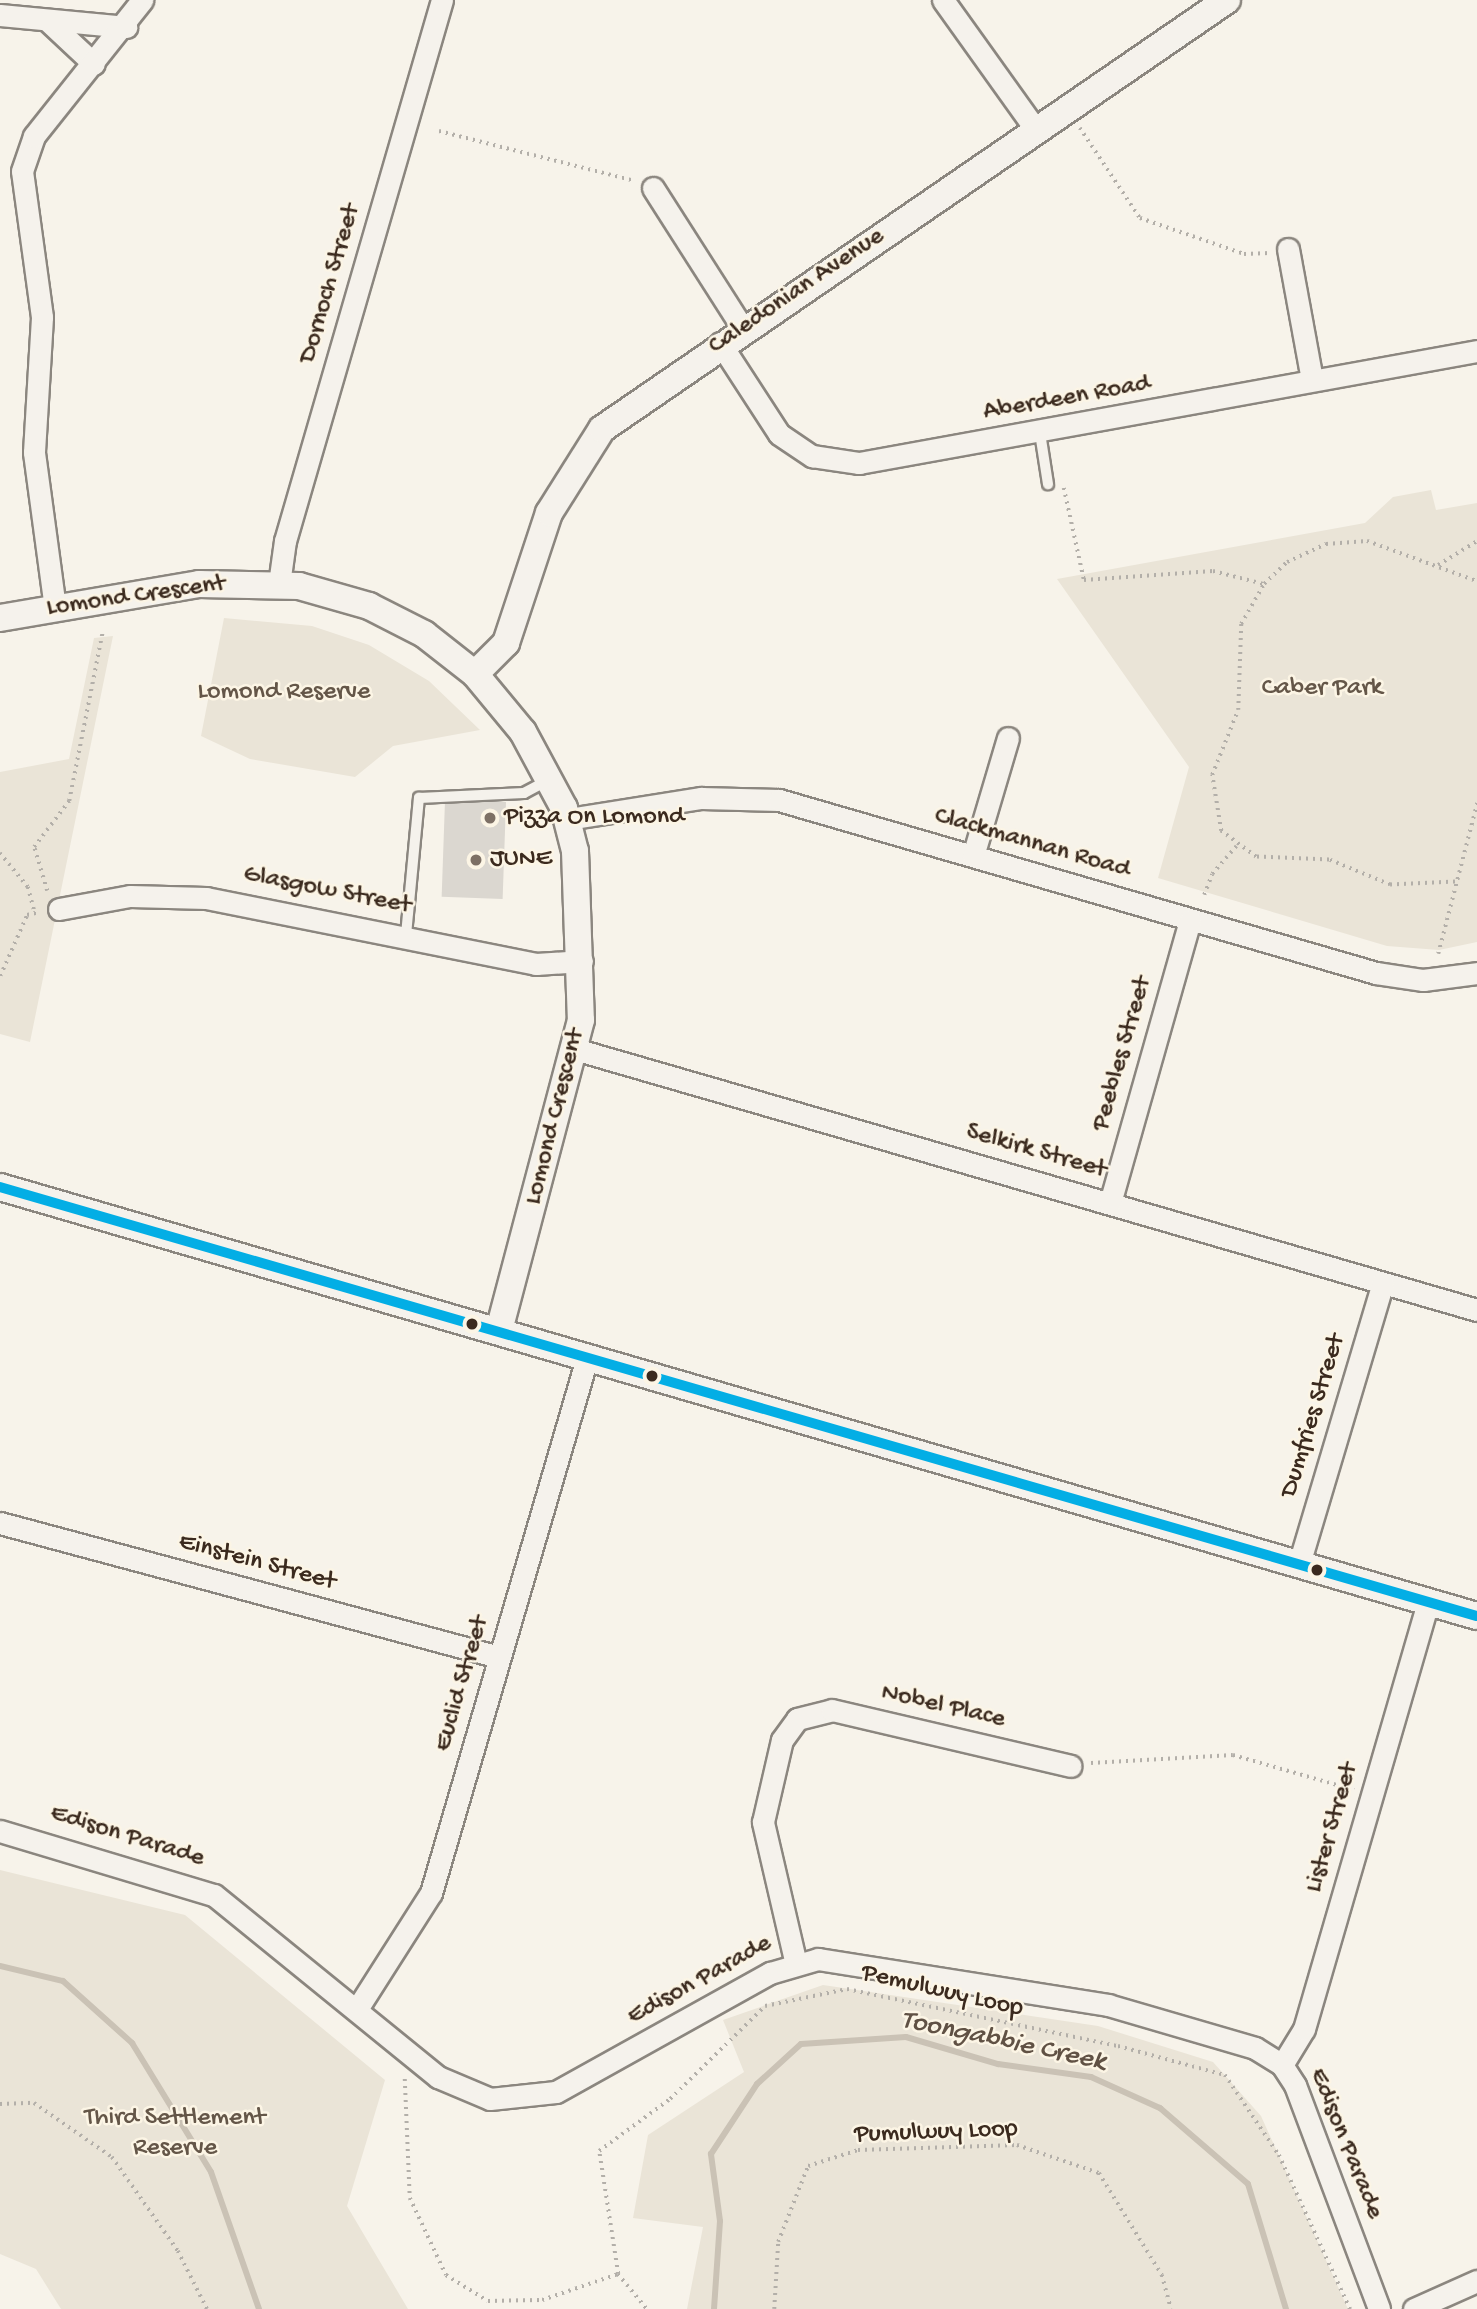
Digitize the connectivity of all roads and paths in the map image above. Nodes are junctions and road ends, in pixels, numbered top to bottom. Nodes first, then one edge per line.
1 (142, 0) edge
2 (442, 0) edge
3 (943, 0) edge
4 (1227, 0) edge
5 (0, 15) edge
6 (45, 19) junction
7 (126, 27) junction
8 (94, 64) junction
9 (1077, 124) dead end
10 (1036, 130) junction
11 (439, 131) dead end
12 (619, 175) dead end
13 (653, 188) dead end
14 (1288, 249) dead end
15 (1261, 255) dead end
16 (743, 329) junction
17 (720, 343) junction
18 (1477, 351) edge
19 (1312, 380) junction
20 (1040, 433) junction
21 (1063, 480) dead end
22 (1048, 484) dead end
23 (1477, 541) edge
24 (1437, 565) junction
25 (1477, 581) edge
26 (279, 584) junction
27 (1264, 584) junction
28 (55, 608) junction
29 (0, 618) edge
30 (103, 629) dead end
31 (475, 674) junction
32 (1008, 738) dead end
33 (550, 778) junction
34 (1477, 803) edge
35 (568, 819) junction
36 (1236, 846) junction
37 (0, 853) edge
38 (973, 856) junction
39 (1455, 882) junction
40 (1204, 895) dead end
41 (54, 903) joint
42 (1191, 920) junction
43 (406, 935) junction
44 (1438, 954) dead end
45 (582, 961) junction
46 (1477, 973) edge
47 (0, 976) edge
48 (578, 1050) junction
49 (0, 1187) edge
50 (1110, 1203) junction
51 (1383, 1283) junction
52 (1477, 1310) edge
53 (499, 1331) junction
54 (587, 1358) junction
55 (0, 1523) edge
56 (1299, 1564) junction
57 (1428, 1602) junction
58 (1477, 1616) edge
59 (499, 1657) junction
60 (1104, 1762) dead end
61 (1071, 1766) dead end
62 (1346, 1788) dead end
63 (0, 1831) edge
64 (795, 1961) junction
65 (357, 2009) junction
66 (406, 2052) junction
67 (1282, 2064) junction
68 (0, 2104) edge
69 (618, 2274) junction
70 (1477, 2281) edge
71 (207, 2309) edge
72 (647, 2309) edge
73 (774, 2309) edge
74 (1171, 2309) edge
75 (1350, 2309) edge
76 (1379, 2309) edge
77 (1413, 2309) edge

1 - 7 street
2 - 26 street, Dornoch Street
3 - 10 street
4 - 10 street, Caledonian Avenue
5 - 6 street
6 - 7 street
6 - 8 street
7 - 8 street
8 - 28 street
9 - 15 path
10 - 16 street, Caledonian Avenue
11 - 12 path
13 - 16 street
14 - 19 street
16 - 17 street, Caledonian Avenue
17 - 20 street, Aberdeen Road
17 - 31 street, Caledonian Avenue
18 - 19 street, Aberdeen Road
19 - 20 street, Aberdeen Road
20 - 22 lane
21 - 27 path
23 - 24 path
24 - 25 path
24 - 27 path
26 - 28 street, Lomond Crescent
26 - 31 street, Lomond Crescent
27 - 36 path
28 - 29 street, Lomond Crescent
30 - 41 path
31 - 33 street, Lomond Crescent
32 - 38 street
33 - 35 street, Lomond Crescent
33 - 43 lane
34 - 39 path
35 - 38 street, Clackmannan Road
35 - 45 street, Lomond Crescent
36 - 39 path
36 - 40 path
37 - 47 path
38 - 42 street, Clackmannan Road
39 - 44 path
41 - 43 street, Glasgow Street
42 - 46 street, Clackmannan Road
42 - 50 street, Peebles Street
43 - 45 street, Glasgow Street
45 - 48 street, Lomond Crescent
48 - 50 street, Selkirk Street
48 - 53 street, Lomond Crescent
49 - 53 street
50 - 51 street, Selkirk Street
51 - 52 street, Selkirk Street
51 - 56 street, Dumfries Street
53 - 54 street
54 - 56 street
54 - 59 street, Euclid Street
55 - 59 street, Einstein Street
56 - 57 street
57 - 58 street
57 - 67 street, Lister Street
59 - 65 street, Euclid Street
60 - 62 path
61 - 64 street, Nobel Place
63 - 65 street, Edison Parade
64 - 66 street, Edison Parade
64 - 67 street, Edison Parade
65 - 66 street, Edison Parade
66 - 69 path
67 - 76 street, Edison Parade
68 - 71 path
69 - 72 path
69 - 75 path, Pemulwuy Loop
70 - 77 street
73 - 74 path, Pumulwuy Loop

